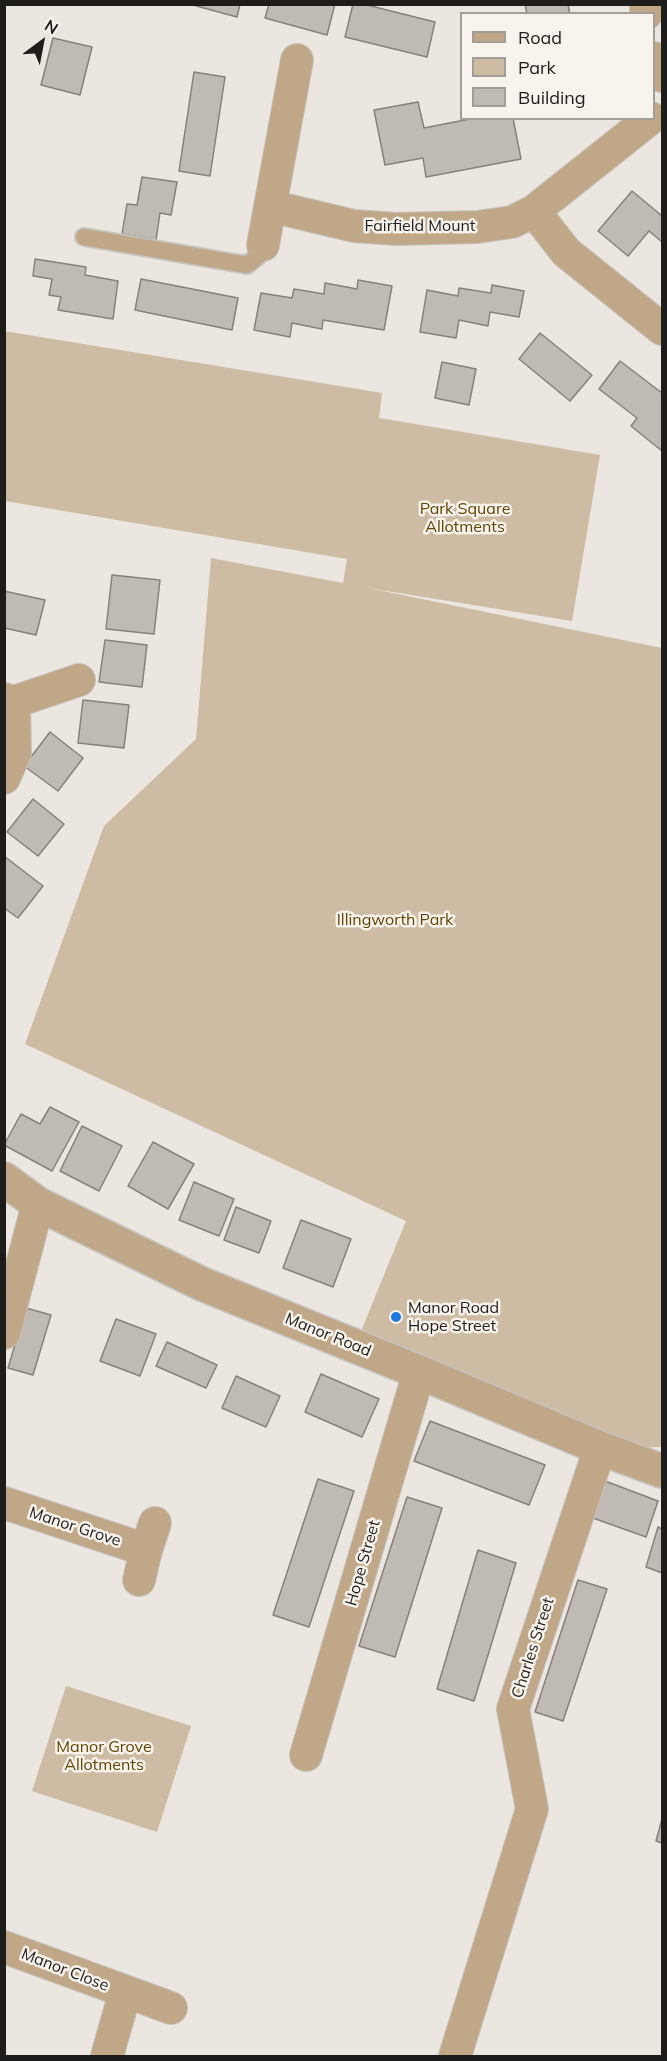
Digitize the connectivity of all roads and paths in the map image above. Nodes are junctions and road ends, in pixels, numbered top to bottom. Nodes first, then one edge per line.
1 (297, 60) dead end
2 (649, 120) edge
3 (270, 206) junction
4 (534, 211) junction
5 (84, 237) dead end
6 (263, 245) joint
7 (663, 329) edge
8 (79, 680) dead end
9 (9, 700) edge
10 (4, 778) edge
11 (4, 1179) edge
12 (38, 1204) junction
13 (4, 1333) edge
14 (419, 1372) junction
15 (600, 1449) junction
16 (663, 1471) edge
17 (4, 1503) edge
18 (147, 1551) dead end
19 (306, 1755) dead end
20 (4, 1947) edge
21 (125, 1993) junction
22 (171, 2008) dead end
23 (107, 2056) edge
24 (455, 2056) edge

1 - 3 street
2 - 4 street, Fairfield Mount
3 - 4 street, Fairfield Mount
3 - 6 street
4 - 7 street
5 - 6 lane
8 - 9 street
9 - 10 street
11 - 12 street, Manor Road
12 - 13 street
12 - 14 street, Manor Road
14 - 15 street, Manor Road
14 - 19 street, Hope Street
15 - 16 street, Manor Road
15 - 24 street, Charles Street
17 - 18 street, Manor Grove
20 - 21 street, Manor Close
21 - 22 street, Manor Close
21 - 23 street, Manor Close

